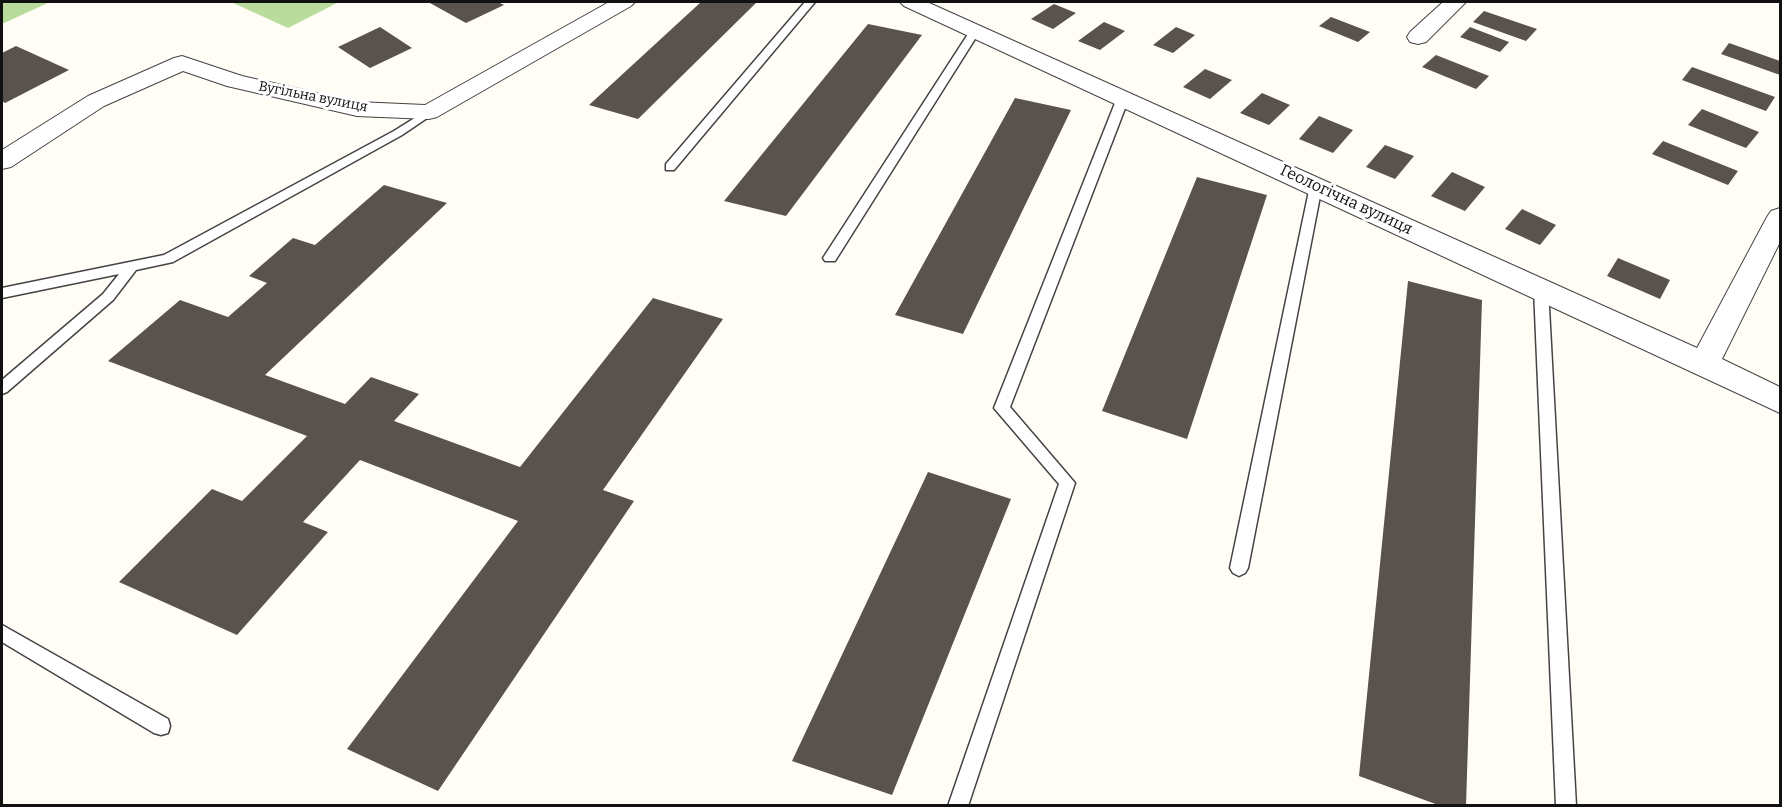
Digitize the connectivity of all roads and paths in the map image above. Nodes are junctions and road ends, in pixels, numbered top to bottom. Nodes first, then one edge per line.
1 (624, 2) edge
2 (810, 2) edge
3 (911, 2) edge
4 (1455, 2) edge
5 (975, 31) junction
6 (1418, 37) dead end
7 (1122, 98) junction
8 (429, 112) junction
9 (2, 161) edge
10 (670, 167) dead end
11 (1316, 186) junction
12 (1780, 217) edge
13 (830, 258) dead end
14 (131, 267) junction
15 (1540, 290) junction
16 (2, 294) edge
17 (1704, 364) junction
18 (2, 388) edge
19 (1780, 401) edge
20 (1239, 568) dead end
21 (2, 633) edge
22 (161, 726) dead end
23 (958, 806) edge
24 (1566, 806) edge

1 - 8 street
2 - 10 lane
3 - 5 street, Геологічна вулиця
4 - 6 street
5 - 7 street, Геологічна вулиця
5 - 13 lane
7 - 11 street, Геологічна вулиця
7 - 23 lane
8 - 9 street, Вугільна вулиця
8 - 14 lane
11 - 15 street, Геологічна вулиця
11 - 20 lane
12 - 17 street
14 - 16 lane
14 - 18 lane
15 - 17 street, Геологічна вулиця
15 - 24 lane
17 - 19 street, Геологічна вулиця
21 - 22 lane

